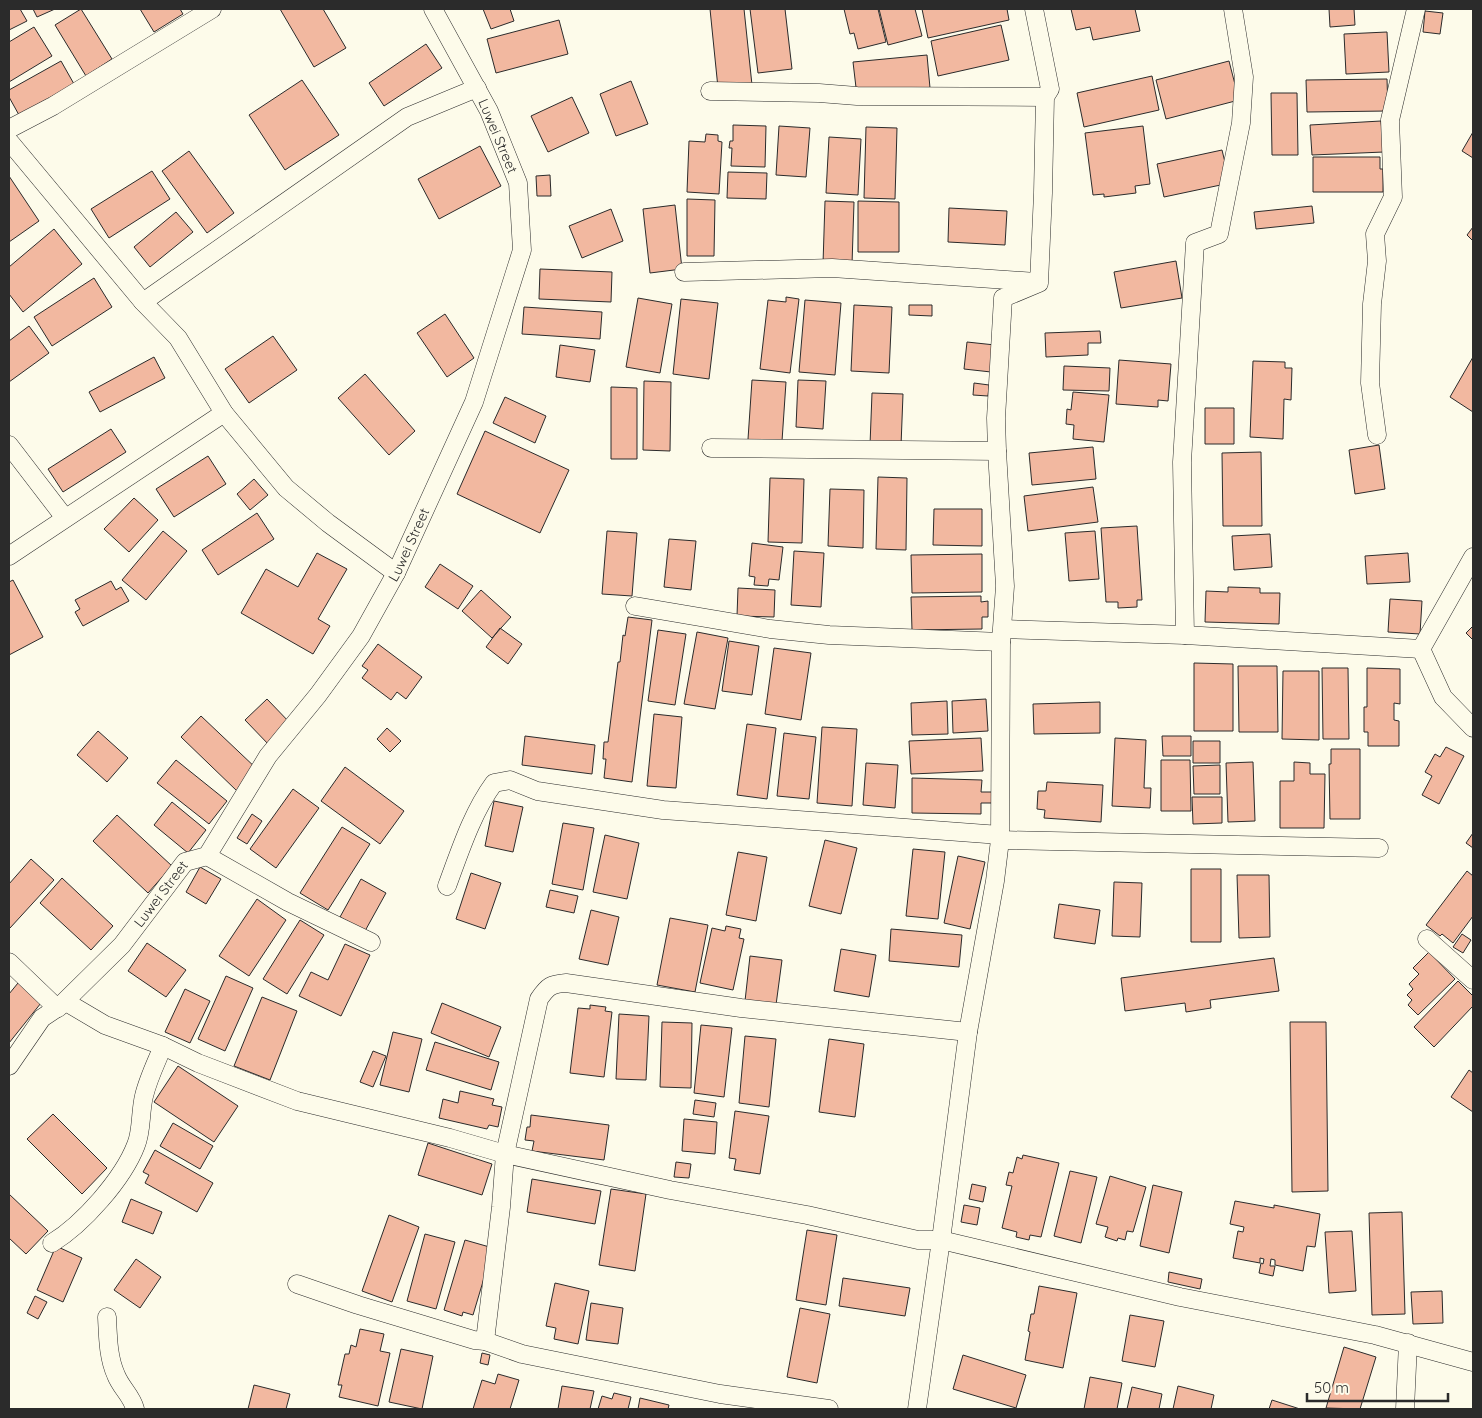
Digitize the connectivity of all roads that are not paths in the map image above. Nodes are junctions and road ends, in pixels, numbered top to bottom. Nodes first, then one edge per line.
1 (212, 9) edge
2 (433, 9) edge
3 (1034, 9) edge
4 (1233, 9) edge
5 (1416, 9) edge
6 (477, 88) junction
7 (710, 92) dead end
8 (1045, 97) junction
9 (9, 129) edge
10 (9, 141) edge
11 (684, 272) dead end
12 (1038, 283) junction
13 (143, 302) junction
14 (224, 413) junction
15 (1377, 435) dead end
16 (9, 445) edge
17 (711, 448) dead end
18 (997, 451) junction
19 (65, 518) junction
20 (9, 556) edge
21 (1473, 557) edge
22 (396, 573) junction
23 (635, 606) dead end
24 (1185, 635) junction
25 (1002, 636) junction
26 (1421, 649) junction
27 (1473, 728) edge
28 (1000, 837) junction
29 (1379, 848) dead end
30 (207, 856) junction
31 (447, 886) dead end
32 (1427, 939) dead end
33 (371, 942) dead end
34 (9, 962) edge
35 (1473, 980) edge
36 (62, 1005) junction
37 (968, 1032) junction
38 (163, 1046) junction
39 (9, 1066) edge
40 (505, 1154) junction
41 (941, 1240) junction
42 (52, 1243) dead end
43 (297, 1284) dead end
44 (107, 1317) dead end
45 (485, 1341) junction
46 (1408, 1343) junction
47 (1473, 1362) edge
48 (136, 1409) edge
49 (829, 1409) edge
50 (917, 1409) edge
51 (1405, 1409) edge

1 - 9 street
2 - 6 street, Luwei Street
3 - 8 street
4 - 24 street
5 - 15 street
6 - 13 street
6 - 22 street, Luwei Street
7 - 8 street
8 - 12 street
10 - 13 street
11 - 12 street
12 - 18 street
13 - 14 street
14 - 19 street
14 - 22 street
16 - 19 street
17 - 18 street
18 - 25 street
19 - 20 street
21 - 26 street
22 - 30 street, Luwei Street
23 - 25 street
24 - 25 street
24 - 26 street
25 - 28 street
26 - 27 street
28 - 29 street
28 - 31 street
28 - 37 street
30 - 33 street
30 - 36 street, Luwei Street
32 - 35 street
34 - 36 street
36 - 38 street
36 - 39 street, Luwei Street
37 - 40 street
37 - 41 street
38 - 40 street
38 - 42 street
40 - 41 street
40 - 45 street
41 - 46 street
41 - 50 street
43 - 45 street
44 - 48 street
45 - 49 street
46 - 47 street
46 - 51 street

